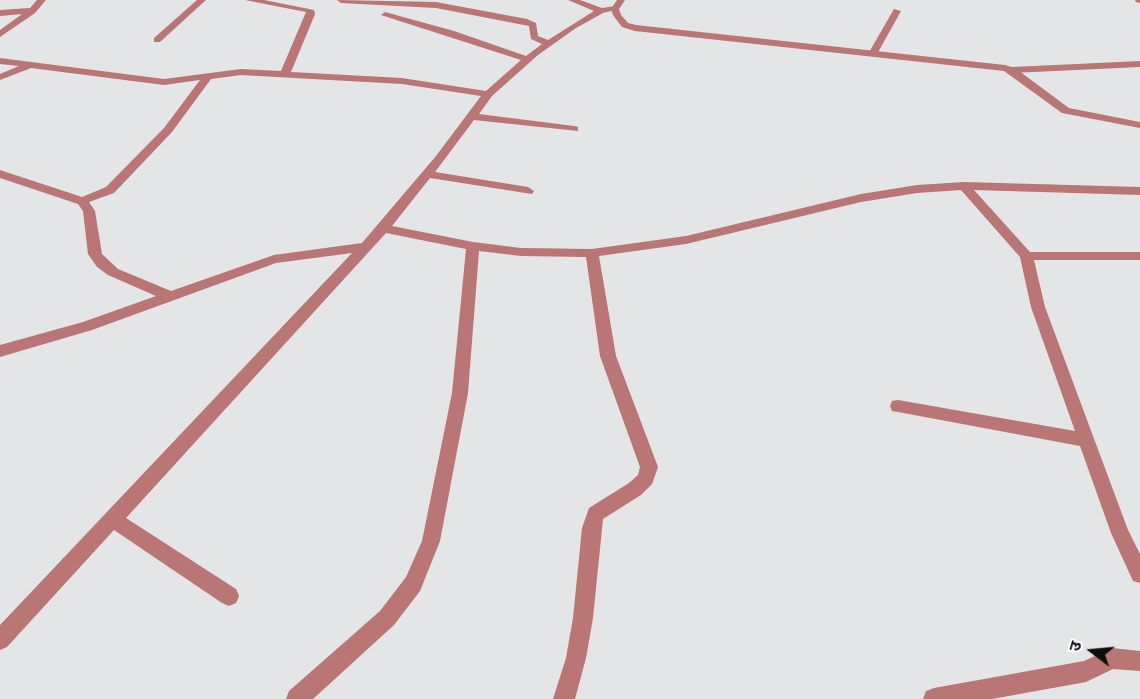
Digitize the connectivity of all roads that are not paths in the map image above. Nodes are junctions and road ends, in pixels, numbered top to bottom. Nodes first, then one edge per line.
1 (42, 0) edge
2 (202, 0) edge
3 (249, 0) edge
4 (341, 0) edge
5 (572, 0) edge
6 (612, 7) edge
7 (32, 11) junction
8 (897, 11) dead end
9 (0, 13) edge
10 (385, 15) dead end
11 (0, 34) edge
12 (157, 40) dead end
13 (548, 43) junction
14 (873, 54) junction
15 (527, 59) junction
16 (0, 61) edge
17 (1140, 64) edge
18 (31, 65) junction
19 (1012, 70) junction
20 (285, 74) junction
21 (209, 75) junction
22 (0, 77) edge
23 (488, 94) junction
24 (471, 116) junction
25 (1140, 125) edge
26 (574, 129) dead end
27 (0, 174) edge
28 (427, 174) junction
29 (964, 186) junction
30 (528, 191) dead end
31 (1139, 193) edge
32 (82, 201) junction
33 (383, 228) junction
34 (473, 246) junction
35 (363, 247) junction
36 (592, 253) junction
37 (1026, 256) junction
38 (1140, 256) edge
39 (172, 297) junction
40 (0, 351) edge
41 (898, 406) dead end
42 (1086, 440) junction
43 (112, 519) junction
44 (1140, 574) edge
45 (229, 596) dead end
46 (0, 640) edge
47 (1140, 661) edge
48 (297, 699) edge
49 (564, 699) edge
50 (934, 699) edge

1 - 7 street
2 - 12 street
3 - 20 street
4 - 13 street
5 - 6 street
6 - 13 street
6 - 14 street
7 - 9 street
7 - 11 street
8 - 14 street
10 - 15 street
13 - 15 street
14 - 19 street
15 - 23 street
16 - 18 street
17 - 19 street
18 - 21 street
18 - 22 street
19 - 25 street
20 - 21 street
20 - 23 street
21 - 32 street
23 - 24 street
24 - 26 street
24 - 28 street
27 - 32 street
28 - 30 street
28 - 33 street
29 - 31 street
29 - 36 street
29 - 37 street
32 - 39 street
33 - 34 street
33 - 35 street
34 - 36 street
34 - 48 street
35 - 39 street
35 - 43 street
36 - 49 street
37 - 38 street
37 - 42 street
39 - 40 street
41 - 42 street
42 - 44 street
43 - 45 street
43 - 46 street
47 - 50 street

